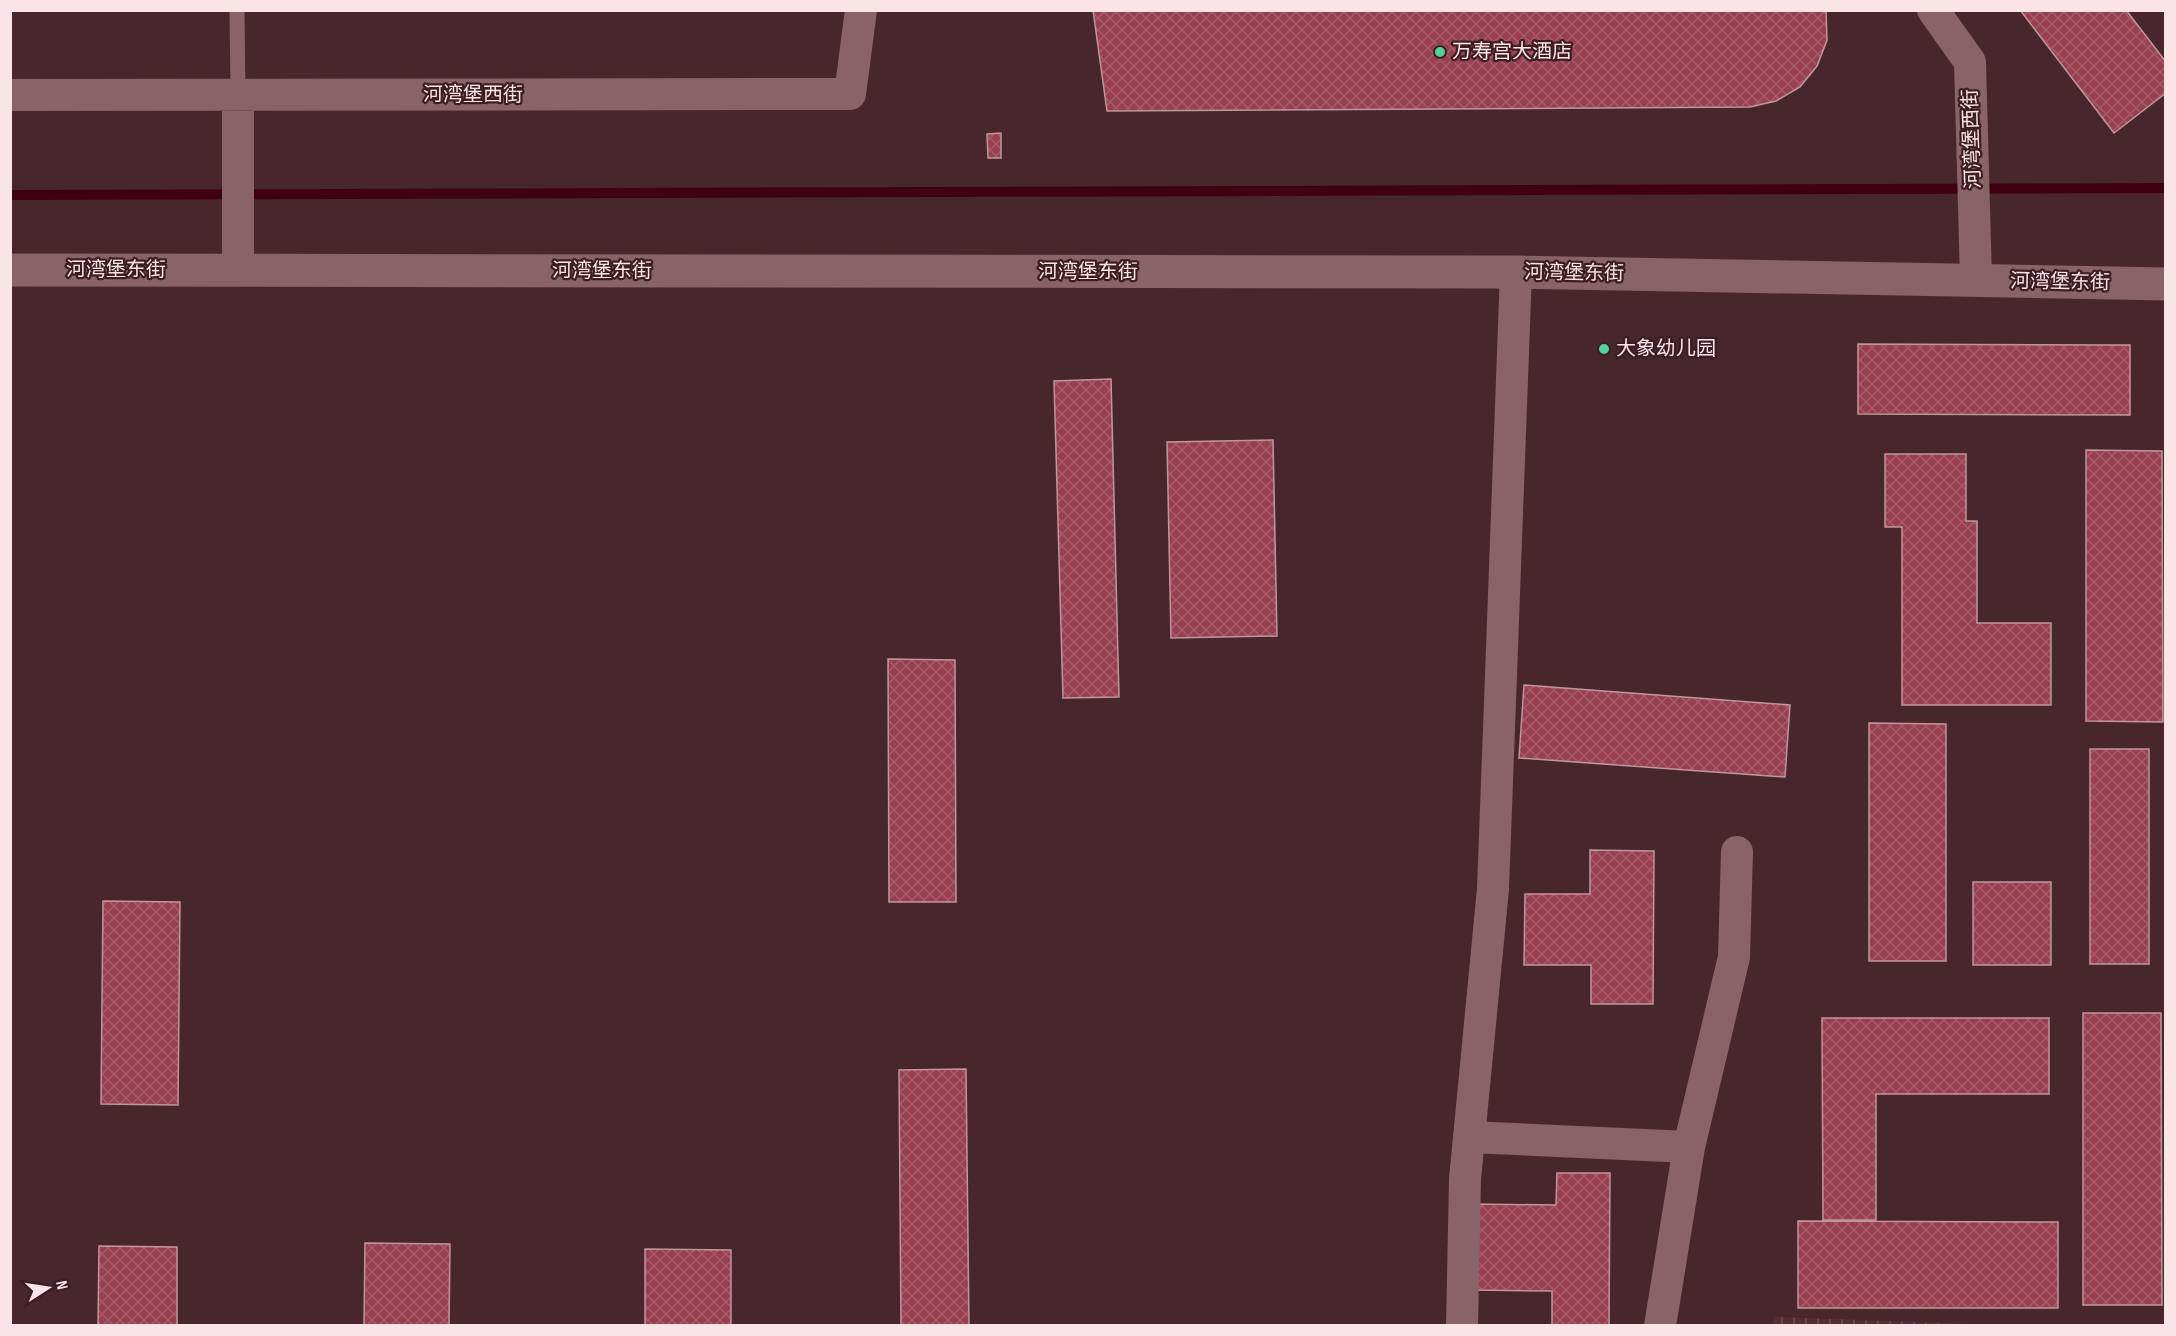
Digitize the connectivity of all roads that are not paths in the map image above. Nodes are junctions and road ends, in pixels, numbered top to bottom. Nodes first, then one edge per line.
1 (237, 10) edge
2 (861, 10) edge
3 (1933, 10) edge
4 (10, 95) edge
5 (238, 95) junction
6 (10, 270) edge
7 (238, 270) junction
8 (1516, 272) junction
9 (1976, 280) junction
10 (2166, 284) edge
11 (1737, 852) dead end
12 (1469, 1137) junction
13 (1689, 1147) junction
14 (1462, 1326) edge
15 (1660, 1326) edge

1 - 5 lane
2 - 5 street, 河湾堡西街
3 - 9 street, 河湾堡西街
4 - 5 street, 河湾堡西街
5 - 7 street
6 - 7 street, 河湾堡东街
7 - 8 street, 河湾堡东街
8 - 9 street, 河湾堡东街
8 - 12 street
9 - 10 street, 河湾堡东街
11 - 13 street
12 - 13 street
12 - 14 street
13 - 15 street

